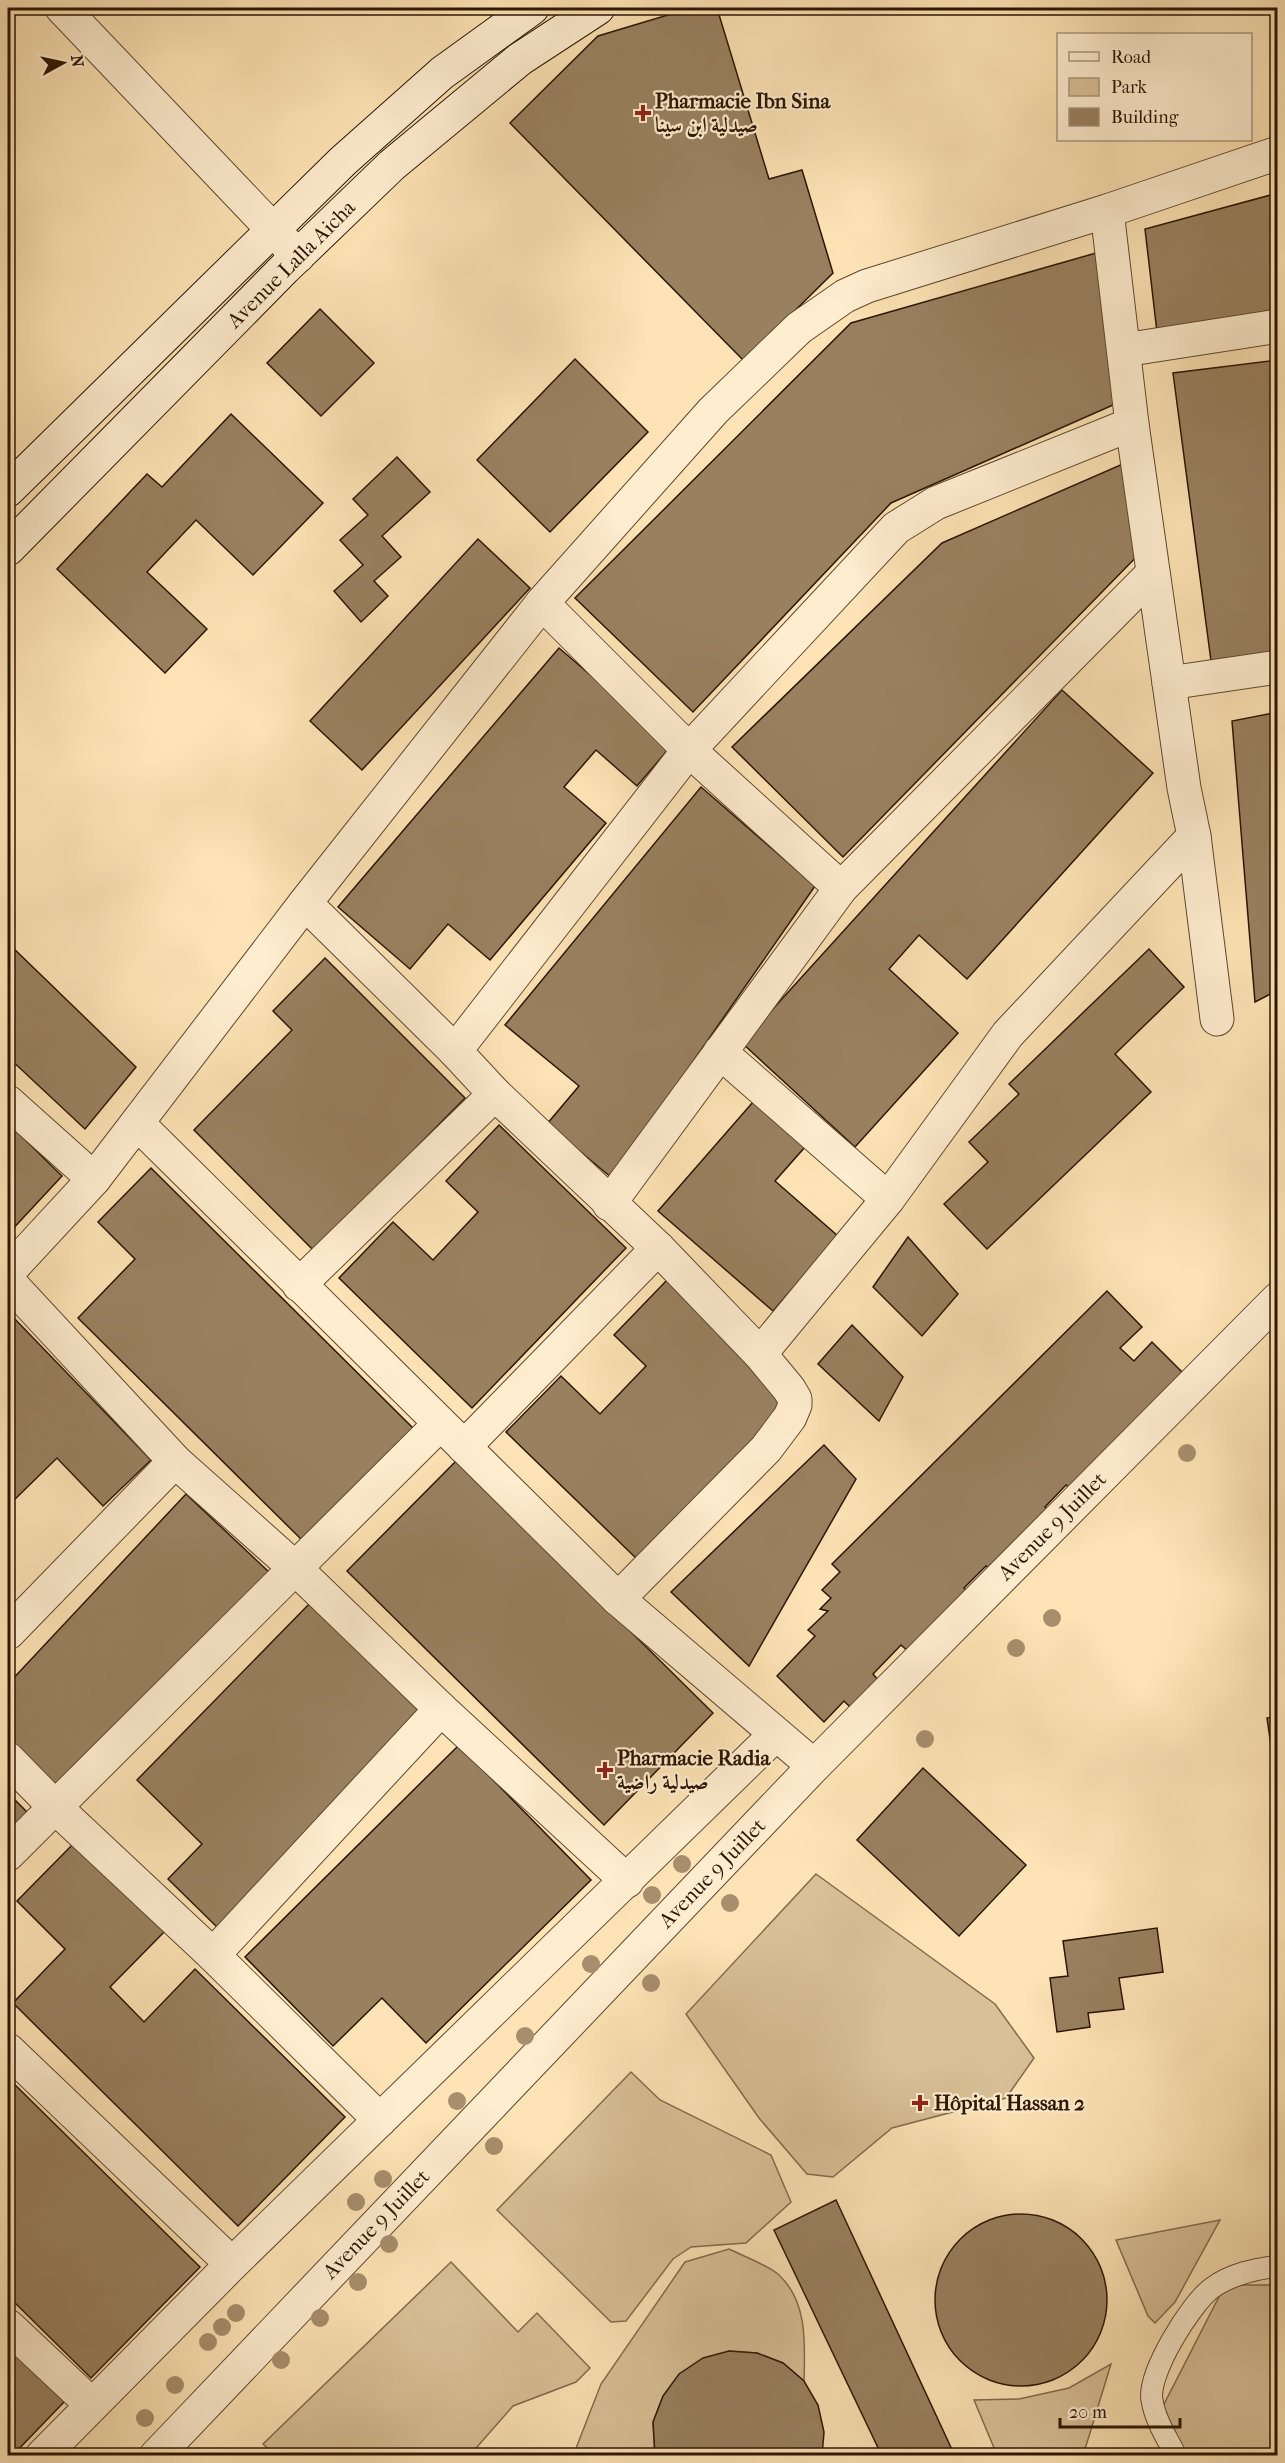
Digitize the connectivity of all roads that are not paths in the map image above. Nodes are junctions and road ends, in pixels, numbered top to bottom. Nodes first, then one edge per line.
1 (62, 8) edge
2 (532, 8) edge
3 (598, 8) edge
4 (1278, 153) edge
5 (1107, 211) junction
6 (272, 229) junction
7 (298, 256) junction
8 (1278, 326) edge
9 (1124, 350) junction
10 (1132, 423) junction
11 (8, 490) edge
12 (8, 549) edge
13 (1153, 573) junction
14 (542, 603) junction
15 (1278, 667) edge
16 (1169, 683) junction
17 (689, 750) junction
18 (1194, 836) junction
19 (840, 888) junction
20 (305, 903) junction
21 (1217, 1019) dead end
22 (455, 1051) junction
23 (720, 1052) junction
24 (495, 1094) junction
25 (8, 1102) edge
26 (137, 1123) junction
27 (94, 1179) junction
28 (888, 1199) junction
29 (609, 1204) junction
30 (658, 1248) junction
31 (8, 1272) edge
32 (8, 1281) edge
33 (299, 1285) junction
34 (1278, 1299) edge
35 (760, 1354) junction
36 (440, 1424) junction
37 (464, 1447) junction
38 (175, 1461) junction
39 (295, 1568) junction
40 (618, 1599) junction
41 (8, 1633) edge
42 (441, 1709) junction
43 (776, 1734) junction
44 (8, 1759) edge
45 (814, 1766) junction
46 (54, 1806) junction
47 (8, 1854) edge
48 (627, 1881) junction
49 (213, 1955) junction
50 (8, 2050) edge
51 (380, 2120) junction
52 (232, 2264) junction
53 (1278, 2266) edge
54 (8, 2326) edge
55 (92, 2405) junction
56 (42, 2456) edge
57 (156, 2456) edge
58 (1176, 2456) edge

1 - 6 street
2 - 6 street, Avenue Lalla Aicha
3 - 7 street, Avenue Lalla Aicha
4 - 5 street
5 - 9 street
5 - 14 street
6 - 7 street
6 - 11 street, Avenue Lalla Aicha
7 - 12 street, Avenue Lalla Aicha
8 - 9 street
9 - 10 street
10 - 13 street
10 - 17 street
13 - 16 street
13 - 19 street
14 - 17 street
14 - 20 street
15 - 16 street
16 - 18 street
17 - 19 street
17 - 22 street
18 - 21 street
18 - 28 street
19 - 23 street
20 - 22 street
20 - 26 street
22 - 24 street
23 - 28 street
23 - 29 street
24 - 29 street
24 - 33 street
25 - 27 street
26 - 27 street
26 - 33 street
27 - 31 street
28 - 35 street
29 - 30 street
30 - 35 street
30 - 37 street
32 - 38 street
33 - 36 street
34 - 45 street, Avenue 9 Juillet
35 - 40 street
36 - 37 street
36 - 39 street
37 - 40 street
38 - 39 street
38 - 41 street
39 - 42 street
39 - 46 street
40 - 43 street
42 - 48 street
42 - 49 street
43 - 45 street
43 - 48 street
44 - 46 street
45 - 57 street, Avenue 9 Juillet
46 - 47 street
46 - 49 street
48 - 51 street
49 - 51 street
50 - 52 street
51 - 52 street
52 - 55 street
53 - 58 lane
54 - 55 street
55 - 56 street

